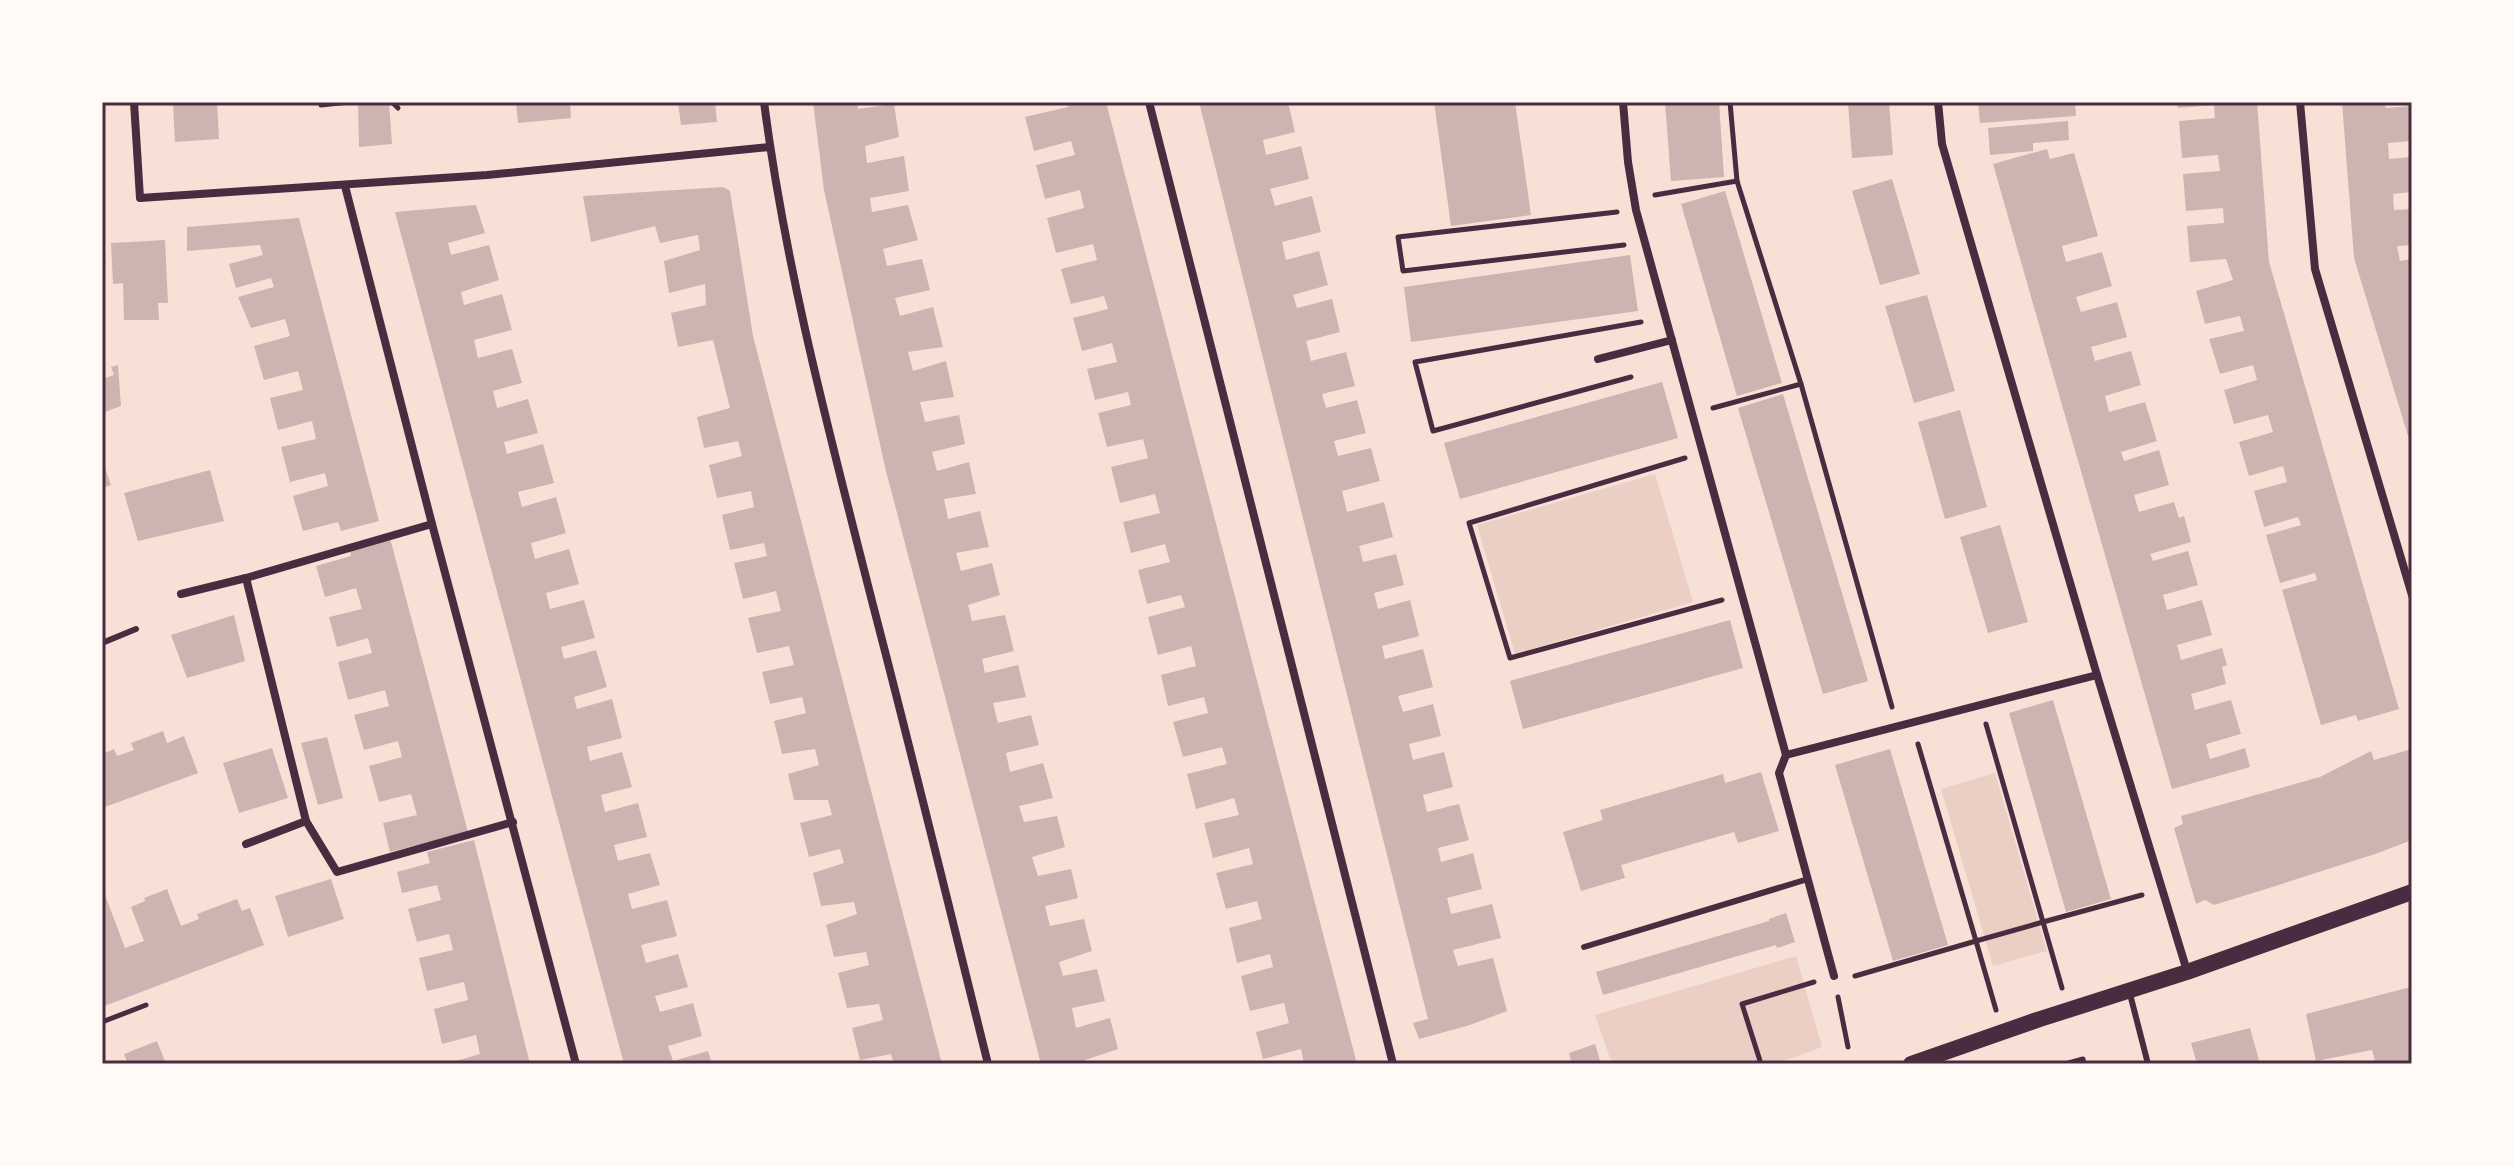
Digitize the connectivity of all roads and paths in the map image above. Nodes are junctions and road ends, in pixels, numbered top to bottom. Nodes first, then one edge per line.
1 (134, 102) edge
2 (349, 102) edge
3 (392, 102) edge
4 (764, 102) edge
5 (1149, 102) edge
6 (1623, 102) edge
7 (1730, 102) edge
8 (1938, 102) edge
9 (2300, 102) edge
10 (322, 106) edge
11 (398, 108) dead end
12 (770, 147) junction
13 (1737, 181) junction
14 (345, 186) junction
15 (1634, 199) junction
16 (1636, 210) junction
17 (1645, 242) junction
18 (1666, 318) junction
19 (1672, 340) junction
20 (1598, 359) dead end
21 (1632, 376) dead end
22 (1801, 384) junction
23 (1692, 414) junction
24 (1703, 453) junction
25 (432, 524) junction
26 (246, 578) junction
27 (181, 594) dead end
28 (1742, 595) junction
29 (2412, 595) edge
30 (136, 629) dead end
31 (102, 643) edge
32 (2097, 675) junction
33 (1980, 706) junction
34 (1913, 723) junction
35 (1898, 728) junction
36 (1786, 755) junction
37 (306, 821) junction
38 (513, 822) junction
39 (246, 844) dead end
40 (1808, 879) junction
41 (2162, 889) junction
42 (2412, 892) edge
43 (2043, 922) junction
44 (1976, 941) junction
45 (1584, 947) dead end
46 (2187, 972) junction
47 (1834, 979) junction
48 (2060, 981) dead end
49 (1805, 985) dead end
50 (2129, 991) junction
51 (1994, 1003) dead end
52 (146, 1005) dead end
53 (102, 1022) edge
54 (1848, 1047) dead end
55 (2084, 1062) edge
56 (576, 1064) edge
57 (988, 1064) edge
58 (1393, 1064) edge
59 (1761, 1064) edge
60 (1911, 1064) edge
61 (2065, 1064) edge
62 (2148, 1064) edge

1 - 14 street
2 - 10 path
3 - 11 path
4 - 12 street
5 - 58 street
6 - 15 street
7 - 13 path
8 - 32 street
9 - 29 street
12 - 14 street
12 - 57 street
13 - 15 path
13 - 22 path
14 - 25 street
15 - 16 street
16 - 17 street
16 - 17 path
17 - 18 street
18 - 19 street
18 - 21 path
19 - 20 street
19 - 23 street
22 - 23 path
22 - 35 path
23 - 24 street
24 - 28 street
24 - 28 path
25 - 26 street
25 - 38 street
26 - 27 street
26 - 37 street
28 - 36 street
30 - 31 lane
32 - 33 street
32 - 41 street
33 - 34 street
33 - 43 path
34 - 35 street
34 - 44 path
35 - 36 street
36 - 40 street
37 - 38 street
37 - 39 street
38 - 56 street
40 - 45 lane
40 - 47 street
41 - 43 path
41 - 46 street
42 - 46 main road
43 - 44 path
43 - 48 path
44 - 47 path
44 - 51 path
46 - 50 main road
47 - 54 path
49 - 59 path
50 - 60 main road
50 - 62 lane
52 - 53 path
55 - 61 path

